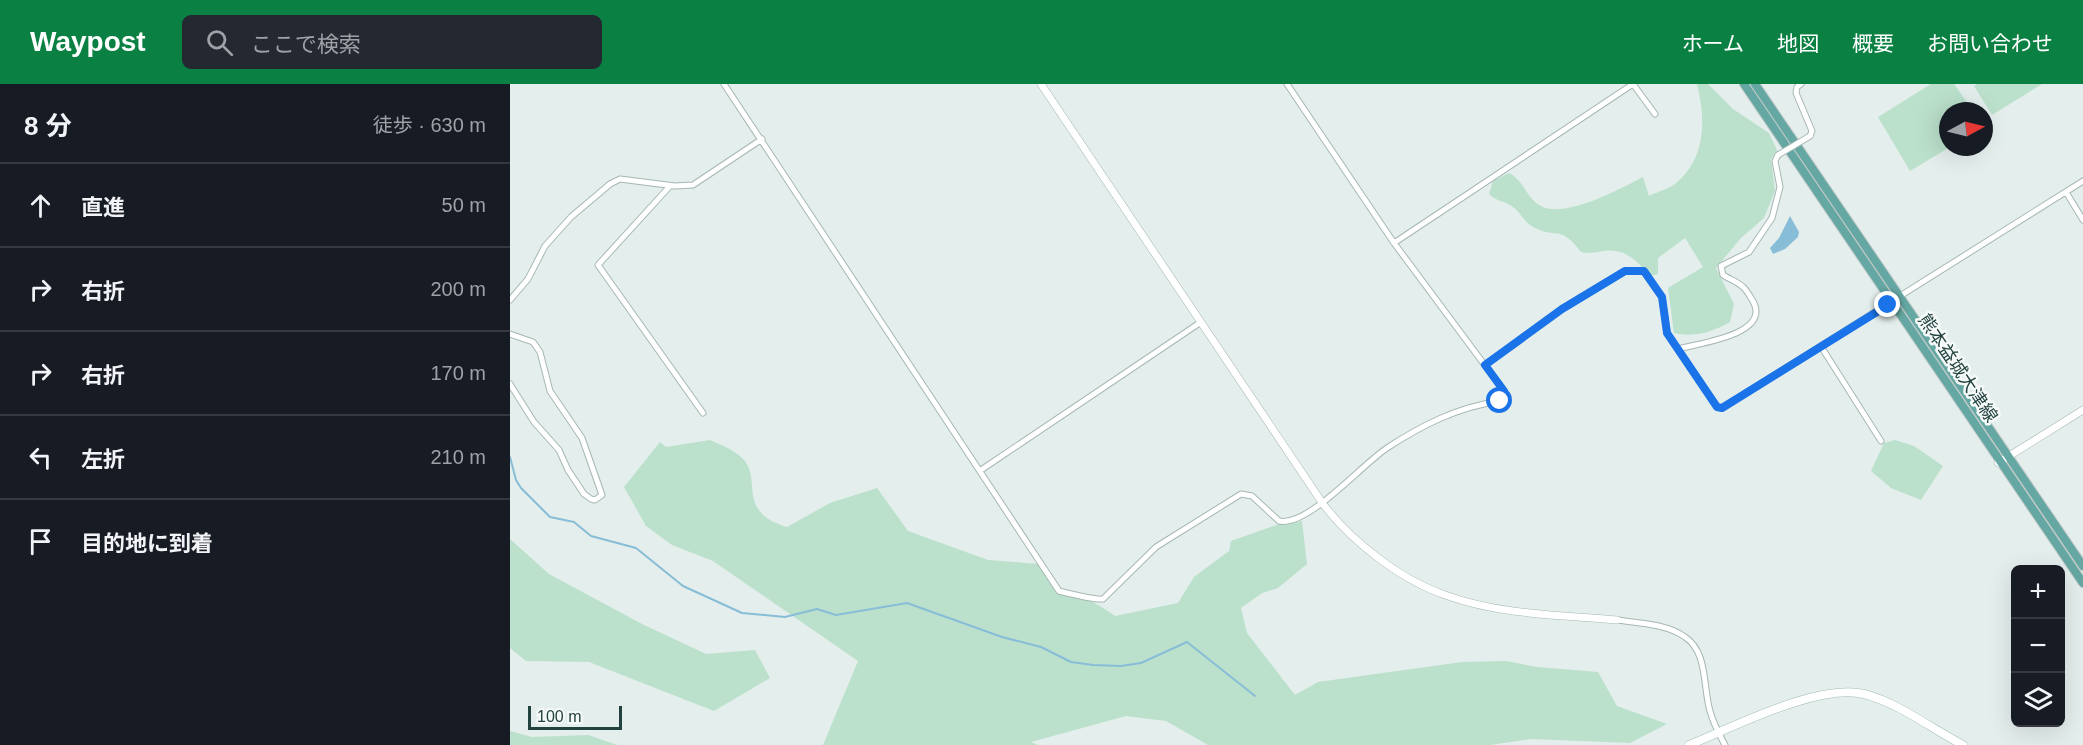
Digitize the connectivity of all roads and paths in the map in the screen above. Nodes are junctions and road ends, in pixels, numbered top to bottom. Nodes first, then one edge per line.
1 (724, 84) edge
2 (1041, 84) edge
3 (1287, 84) edge
4 (1633, 84) edge
5 (1744, 84) edge
6 (1755, 84) edge
7 (1801, 84) edge
8 (1655, 114) dead end
9 (762, 139) junction
10 (2083, 182) edge
11 (670, 186) junction
12 (2066, 192) junction
13 (2083, 220) edge
14 (1394, 243) junction
15 (1897, 299) junction
16 (510, 300) edge
17 (1201, 321) junction
18 (510, 334) edge
19 (1822, 348) junction
20 (1678, 349) junction
21 (1485, 365) junction
22 (510, 384) edge
23 (2083, 410) edge
24 (703, 413) dead end
25 (1881, 441) dead end
26 (2002, 460) junction
27 (981, 470) junction
28 (1323, 504) junction
29 (2083, 566) edge
30 (2083, 583) edge
31 (1617, 620) joint
32 (1719, 734) junction
33 (1689, 745) edge
34 (1725, 745) edge
35 (1963, 745) edge

1 - 9 street
2 - 17 street
3 - 14 street
4 - 8 street
4 - 14 street
5 - 15 main road, 熊本益城大津線
6 - 15 main road, 熊本益城大津線
7 - 20 street, bridge
9 - 11 street
9 - 27 street
10 - 12 street
11 - 16 street
11 - 24 street
12 - 13 street
12 - 15 street
14 - 21 street
15 - 19 street
15 - 26 main road, 熊本益城大津線
17 - 27 street
17 - 28 street
18 - 22 street
19 - 20 street
19 - 25 street
20 - 21 street
21 - 28 street
23 - 26 street
26 - 29 main road, 熊本益城大津線
26 - 30 main road, 熊本益城大津線
27 - 28 street
28 - 31 street
31 - 32 street
32 - 33 main road
32 - 34 street
32 - 35 main road

